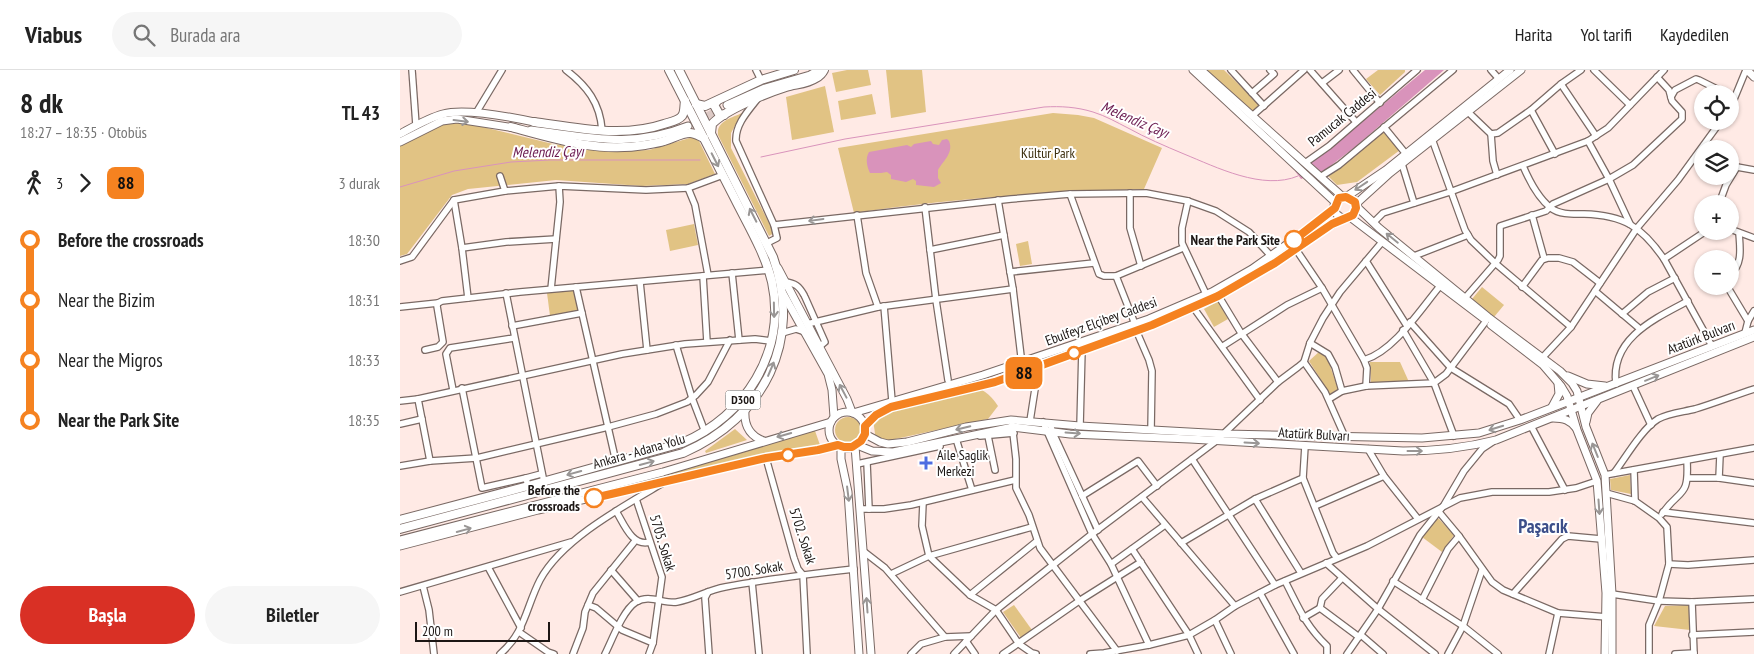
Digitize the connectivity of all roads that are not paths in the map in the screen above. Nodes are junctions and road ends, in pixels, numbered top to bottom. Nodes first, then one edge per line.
1 (412, 70) edge
2 (502, 70) edge
3 (566, 70) edge
4 (669, 70) edge
5 (679, 70) edge
6 (756, 70) edge
7 (794, 70) edge
8 (810, 70) edge
9 (820, 70) edge
10 (824, 70) edge
11 (1193, 70) edge
12 (1201, 70) edge
13 (1231, 70) edge
14 (1304, 70) edge
15 (1310, 70) edge
16 (1339, 70) edge
17 (1353, 70) edge
18 (1417, 70) edge
19 (1453, 70) edge
20 (1491, 70) edge
21 (1510, 70) edge
22 (1521, 70) edge
23 (1581, 70) edge
24 (1664, 70) edge
25 (1746, 70) edge
26 (1274, 71) edge
27 (1598, 71) edge
28 (1408, 73) edge
29 (1657, 74) edge
30 (1754, 77) edge
31 (1498, 79) junction
32 (761, 80) junction
33 (1322, 83) junction
34 (1561, 84) junction
35 (1709, 85) edge
36 (1738, 85) edge
37 (1252, 93) junction
38 (759, 97) junction
39 (1671, 97) junction
40 (685, 101) junction
41 (723, 103) junction
42 (1380, 103) junction
43 (696, 104) junction
44 (1630, 105) junction
45 (1264, 106) junction
46 (1531, 110) junction
47 (1468, 112) junction
48 (476, 114) junction
49 (724, 115) junction
50 (1252, 116) junction
51 (534, 122) junction
52 (1356, 122) junction
53 (416, 125) junction
54 (512, 127) junction
55 (1384, 127) junction
56 (602, 130) junction
57 (400, 134) edge
58 (1491, 134) junction
59 (708, 136) junction
60 (1596, 136) junction
61 (1432, 139) junction
62 (1588, 141) junction
63 (400, 142) edge
64 (1406, 154) junction
65 (1555, 154) junction
66 (1694, 161) edge
67 (1402, 164) junction
68 (1303, 165) junction
69 (1523, 166) junction
70 (1739, 167) edge
71 (1754, 170) edge
72 (723, 175) junction
73 (1319, 175) junction
74 (1497, 175) junction
75 (500, 176) dead end
76 (1609, 179) junction
77 (559, 186) junction
78 (688, 188) junction
79 (505, 191) junction
80 (1450, 192) junction
81 (1130, 193) junction
82 (1070, 194) junction
83 (1345, 197) junction
84 (454, 200) junction
85 (998, 200) junction
86 (1188, 201) junction
87 (1414, 203) junction
88 (1335, 205) junction
89 (1356, 205) junction
90 (925, 207) junction
91 (1550, 207) junction
92 (857, 215) junction
93 (1532, 215) junction
94 (1347, 217) junction
95 (1374, 222) junction
96 (1630, 224) junction
97 (774, 225) junction
98 (1637, 228) junction
99 (752, 233) junction
100 (1739, 233) joint
101 (1004, 235) junction
102 (1468, 235) junction
103 (1754, 238) edge
104 (556, 239) junction
105 (1694, 239) edge
106 (1382, 242) junction
107 (767, 243) junction
108 (462, 248) junction
109 (1183, 248) junction
110 (1294, 248) junction
111 (930, 250) junction
112 (1271, 256) junction
113 (1414, 256) junction
114 (1544, 258) junction
115 (1664, 259) junction
116 (1739, 259) edge
117 (400, 261) edge
118 (1366, 261) junction
119 (1094, 263) junction
120 (1495, 263) junction
121 (1141, 266) junction
122 (778, 268) junction
123 (769, 270) junction
124 (1010, 272) junction
125 (732, 273) junction
126 (706, 275) junction
127 (1116, 276) junction
128 (1675, 278) junction
129 (640, 282) junction
130 (785, 282) junction
131 (1600, 283) junction
132 (1440, 286) junction
133 (576, 287) junction
134 (1522, 287) junction
135 (1322, 288) junction
136 (551, 289) junction
137 (1013, 289) junction
138 (1595, 291) junction
139 (506, 293) junction
140 (783, 293) junction
141 (1206, 294) junction
142 (1732, 295) edge
143 (1218, 296) junction
144 (468, 298) junction
145 (1465, 298) junction
146 (936, 300) junction
147 (1688, 301) junction
148 (438, 303) junction
149 (1332, 305) junction
150 (400, 307) edge
151 (881, 307) junction
152 (1193, 307) junction
153 (1754, 311) edge
154 (582, 313) junction
155 (1622, 314) junction
156 (1486, 321) junction
157 (1748, 321) junction
158 (816, 322) junction
159 (512, 326) junction
160 (1407, 326) junction
161 (1135, 327) junction
162 (806, 328) junction
163 (1571, 328) junction
164 (1640, 329) junction
165 (1754, 330) edge
166 (782, 333) junction
167 (1241, 333) junction
168 (1745, 333) junction
169 (1754, 337) edge
170 (514, 338) junction
171 (730, 340) junction
172 (739, 340) junction
173 (771, 341) junction
174 (706, 342) junction
175 (1310, 343) junction
176 (676, 345) junction
177 (1223, 346) junction
178 (1712, 346) junction
179 (819, 347) junction
180 (1082, 349) junction
181 (425, 350) dead end
182 (647, 350) junction
183 (1543, 357) junction
184 (594, 360) junction
185 (1364, 360) junction
186 (1304, 362) junction
187 (1022, 363) junction
188 (1451, 368) junction
189 (1032, 370) junction
190 (1023, 373) junction
191 (1563, 374) junction
192 (522, 376) junction
193 (948, 380) dead end
194 (1278, 382) junction
195 (1558, 382) junction
196 (1434, 383) junction
197 (1612, 385) junction
198 (1366, 386) junction
199 (1633, 386) junction
200 (462, 388) junction
201 (1754, 389) edge
202 (453, 390) junction
203 (1342, 391) junction
204 (692, 398) junction
205 (1579, 398) junction
206 (418, 399) junction
207 (1329, 399) junction
208 (1599, 399) junction
209 (1260, 400) junction
210 (400, 401) edge
211 (892, 401) junction
212 (1569, 401) junction
213 (1581, 406) junction
214 (1551, 408) junction
215 (1572, 409) junction
216 (745, 411) junction
217 (852, 412) junction
218 (1550, 418) junction
219 (833, 419) junction
220 (422, 420) junction
221 (1520, 420) junction
222 (1030, 421) junction
223 (1047, 423) junction
224 (400, 424) edge
225 (1651, 425) junction
226 (1080, 426) junction
227 (1531, 426) junction
228 (608, 427) junction
229 (1013, 427) junction
230 (1586, 427) junction
231 (865, 430) junction
232 (1151, 430) junction
233 (1577, 430) junction
234 (1049, 431) junction
235 (706, 432) junction
236 (1225, 434) junction
237 (988, 436) junction
238 (1454, 436) junction
239 (1346, 437) junction
240 (1496, 440) junction
241 (764, 441) junction
242 (1216, 441) junction
243 (957, 442) junction
244 (537, 445) junction
245 (839, 445) junction
246 (856, 445) junction
247 (1305, 446) junction
248 (1754, 448) edge
249 (1368, 449) junction
250 (1720, 455) junction
251 (477, 458) junction
252 (766, 458) junction
253 (1192, 459) junction
254 (430, 461) junction
255 (1687, 461) junction
256 (616, 462) junction
257 (867, 463) junction
258 (857, 464) junction
259 (400, 466) edge
260 (995, 470) dead end
261 (1634, 470) junction
262 (1614, 473) junction
263 (1605, 475) junction
264 (1384, 476) junction
265 (543, 478) junction
266 (1303, 478) junction
267 (1688, 478) junction
268 (1719, 478) junction
269 (1016, 480) junction
270 (667, 481) junction
271 (527, 482) junction
272 (1597, 482) junction
273 (1754, 483) edge
274 (1157, 486) junction
275 (972, 490) junction
276 (1565, 490) junction
277 (1606, 493) junction
278 (1082, 496) junction
279 (1142, 497) junction
280 (636, 499) junction
281 (1255, 499) junction
282 (1635, 501) junction
283 (923, 503) junction
284 (1315, 506) junction
285 (1444, 506) junction
286 (860, 509) junction
287 (869, 509) junction
288 (616, 511) junction
289 (1439, 512) junction
290 (1663, 512) junction
291 (1229, 514) junction
292 (1659, 518) junction
293 (1418, 519) junction
294 (400, 520) edge
295 (1754, 524) edge
296 (1165, 525) junction
297 (1032, 527) junction
298 (400, 529) edge
299 (1095, 532) junction
300 (1459, 536) junction
301 (1601, 539) junction
302 (400, 540) edge
303 (574, 541) junction
304 (635, 541) junction
305 (1037, 541) junction
306 (650, 542) junction
307 (1181, 543) junction
308 (400, 546) edge
309 (1132, 549) junction
310 (863, 551) junction
311 (929, 556) junction
312 (1338, 558) junction
313 (1754, 560) edge
314 (1141, 562) junction
315 (1326, 563) junction
316 (1111, 564) junction
317 (1669, 564) junction
318 (1053, 566) junction
319 (488, 567) junction
320 (854, 569) junction
321 (611, 570) junction
322 (1482, 570) junction
323 (891, 574) junction
324 (1301, 574) junction
325 (803, 575) junction
326 (1116, 577) junction
327 (1342, 578) junction
328 (1286, 580) junction
329 (1393, 581) junction
330 (752, 582) junction
331 (1275, 585) junction
332 (423, 586) junction
333 (400, 592) edge
334 (708, 592) junction
335 (1260, 593) junction
336 (1513, 594) junction
337 (1612, 594) junction
338 (970, 595) junction
339 (1754, 599) edge
340 (660, 600) junction
341 (1422, 600) junction
342 (638, 601) junction
343 (1079, 601) junction
344 (1659, 601) junction
345 (1692, 602) junction
346 (588, 604) junction
347 (1235, 606) junction
348 (1320, 608) junction
349 (1378, 609) junction
350 (996, 610) junction
351 (1558, 613) junction
352 (1607, 617) junction
353 (1304, 618) junction
354 (1215, 620) junction
355 (1462, 626) junction
356 (618, 627) junction
357 (520, 630) junction
358 (1754, 632) edge
359 (1189, 635) junction
360 (1692, 635) junction
361 (946, 636) junction
362 (1360, 636) junction
363 (968, 638) junction
364 (653, 643) junction
365 (1019, 644) junction
366 (1148, 645) junction
367 (508, 647) junction
368 (1428, 649) junction
369 (1117, 651) junction
370 (550, 653) edge
371 (1694, 653) edge
372 (434, 654) edge
373 (500, 654) edge
374 (512, 654) edge
375 (574, 654) edge
376 (605, 654) edge
377 (649, 654) edge
378 (709, 654) edge
379 (759, 654) edge
380 (807, 654) edge
381 (860, 654) edge
382 (870, 654) edge
383 (911, 654) edge
384 (954, 654) edge
385 (975, 654) edge
386 (1003, 654) edge
387 (1033, 654) edge
388 (1090, 654) edge
389 (1104, 654) edge
390 (1198, 654) edge
391 (1231, 654) edge
392 (1294, 654) edge
393 (1327, 654) edge
394 (1347, 654) edge
395 (1383, 654) edge
396 (1423, 654) edge
397 (1434, 654) edge
398 (1448, 654) edge
399 (1498, 654) edge
400 (1548, 654) edge
401 (1605, 654) edge
402 (1612, 654) edge
403 (1649, 654) edge
404 (1674, 654) edge

1 - 53 street
2 - 48 street
3 - 56 street
4 - 40 highway, Ankara - Adana Yolu / D300
5 - 43 highway, Ankara - Adana Yolu / D300
6 - 32 street
7 - 32 highway
8 - 41 main road
9 - 41 main road
10 - 38 highway
11 - 68 main road
12 - 50 main road
13 - 37 street
14 - 45 street
15 - 33 street
16 - 33 street
17 - 42 street
18 - 28 street, Pamucak Caddesi
19 - 55 street
20 - 31 street
21 - 31 main road
22 - 47 main road
23 - 34 street
24 - 29 street
25 - 30 main road
25 - 36 street
26 - 37 street
27 - 44 street
28 - 42 street, Pamucak Caddesi
29 - 39 street
29 - 44 street
31 - 64 main road
32 - 41 highway
33 - 52 street
34 - 46 street
34 - 60 street
35 - 39 street
37 - 45 street
38 - 49 highway
38 - 97 street
39 - 76 street
40 - 56 highway
40 - 59 highway, Ankara - Adana Yolu / D300
41 - 43 highway
41 - 49 highway
42 - 52 street, Pamucak Caddesi
43 - 59 highway, Ankara - Adana Yolu / D300
44 - 60 street
45 - 50 street
46 - 58 street
46 - 65 street
47 - 58 street
47 - 61 main road
48 - 51 main road
48 - 53 main road
49 - 59 highway
50 - 68 main road
51 - 54 main road
51 - 56 highway
52 - 68 street, Pamucak Caddesi
53 - 57 main road
54 - 59 highway
63 -> 54 main road
55 - 64 street
55 - 73 street
58 - 74 street
59 -> 72 highway, Ankara - Adana Yolu / D300
107 -> 59 highway, Ankara - Adana Yolu / D300
60 - 62 street
61 - 67 main road
61 - 80 street
62 - 65 street
62 - 76 street
64 -> 83 main road
65 - 69 street
66 - 98 street
67 - 87 street
67 - 89 main road
68 - 73 main road
68 - 88 main road
69 - 74 street
69 - 91 street
70 - 71 street
72 - 78 street
72 - 99 highway, Ankara - Adana Yolu / D300
73 - 83 main road
74 - 80 street
75 - 79 street
76 - 91 street
76 - 96 street
77 - 78 street
77 - 79 street
77 - 104 street
78 - 126 street
79 - 84 street
80 - 87 street
80 - 102 street
81 - 82 street
81 - 86 street
81 - 121 street
82 - 85 street
82 - 119 street
83 - 88 main road
83 - 89 main road
84 - 108 street
84 - 117 street
85 - 90 street
85 - 101 street
86 - 109 street
86 - 112 street
87 - 95 street
88 - 94 main road
88 - 112 main road, Ebulfeyz Elçibey Caddesi
89 - 94 main road
89 - 95 main road
90 - 92 street
90 - 111 street
91 - 93 street
91 - 96 street
92 -> 97 street
92 - 151 street
93 - 114 street
93 - 120 street
94 - 106 main road
94 - 110 main road, Ebulfeyz Elçibey Caddesi
113 -> 95 main road
96 - 98 street
97 - 107 street
98 - 115 street
98 - 131 street
99 - 123 highway, Ankara - Adana Yolu / D300
99 - 140 main road
100 - 103 street
100 - 116 street
101 - 111 street
101 - 124 street
102 - 113 street
102 - 120 street
104 - 108 street
104 - 136 street
105 - 115 street
106 - 118 street
106 - 132 main road
107 - 122 highway, Ankara - Adana Yolu / D300
108 - 144 street
109 - 121 street
109 - 141 street
110 - 135 street
110 - 143 main road, Ebulfeyz Elçibey Caddesi
111 - 146 street
112 - 141 main road, Ebulfeyz Elçibey Caddesi
113 - 145 main road
114 - 131 street
114 - 134 street
115 - 128 street
118 - 149 street
118 - 160 street
119 - 124 street
119 - 127 street
120 - 134 street
120 - 145 street
121 - 127 street
122 - 130 main road
122 - 140 highway, Ankara - Adana Yolu / D300
123 - 125 street
123 -> 173 highway, Ankara - Adana Yolu / D300
124 - 137 street
125 - 126 street
125 - 172 street
126 - 129 street
126 - 174 street
127 - 161 street
128 - 147 street
128 - 155 street
129 - 133 street
129 - 182 street
130 - 158 street
130 - 162 main road
131 - 138 street
132 - 156 main road
132 - 160 street
133 - 136 street
133 - 154 street
134 - 163 street
135 - 149 street
135 - 167 street
136 - 139 street
137 - 146 street
137 - 187 street
138 - 155 street
138 - 163 street
139 - 144 street
139 - 159 street
140 - 162 main road
140 - 166 highway, Ankara - Adana Yolu / D300
141 - 161 main road, Ebulfeyz Elçibey Caddesi
142 - 157 street
143 - 152 main road, Ebulfeyz Elçibey Caddesi
143 - 167 street
144 - 148 street
145 - 183 main road
146 - 151 street
146 - 193 street
147 - 164 street
147 - 178 street
148 - 150 street
148 - 181 street
149 - 175 street
149 - 185 street
151 - 158 street
151 - 211 street
152 - 161 main road, Ebulfeyz Elçibey Caddesi
152 - 177 street
153 - 157 street
154 - 159 street
154 - 184 street
155 - 164 street
156 - 188 street
156 - 195 main road
157 - 168 street
158 - 162 street
158 - 179 street
159 - 170 street
160 - 185 street
160 - 188 street
160 - 196 street
161 - 180 main road, Ebulfeyz Elçibey Caddesi
161 - 187 main road, Ebulfeyz Elçibey Caddesi
161 - 232 street
162 - 166 street
162 - 179 main road
162 - 219 main road
163 - 183 street
164 - 197 street
165 - 168 main road, Atatürk Bulvarı
216 -> 166 highway, Ankara - Adana Yolu / D300
167 - 177 street
167 - 194 street
168 - 178 main road, Atatürk Bulvarı
199 -> 169 main road, Atatürk Bulvarı
170 - 192 street
170 - 202 street
171 - 172 street
171 - 174 street
171 - 204 street
172 - 173 street
173 - 235 highway, Ankara - Adana Yolu / D300
174 - 176 street
175 - 186 street
175 - 203 street
176 - 182 street
176 - 204 street
177 - 209 street
178 - 197 main road, Atatürk Bulvarı
217 -> 179 main road
180 - 189 main road, Ebulfeyz Elçibey Caddesi
180 - 226 street
182 - 184 street
183 - 191 main road
184 - 192 street
184 - 228 street
185 - 198 street
186 - 194 street
186 - 207 street
187 - 190 street
187 - 211 main road, Ebulfeyz Elçibey Caddesi
188 - 196 street
188 - 221 street
189 - 190 main road, Ebulfeyz Elçibey Caddesi
189 - 222 street
190 - 231 main road, Ebulfeyz Elçibey Caddesi
191 - 197 main road
191 - 205 main road
192 - 200 street
192 - 244 street
194 - 209 street
195 - 212 main road
195 - 214 main road
196 - 198 street
196 - 238 street
197 - 205 main road, Atatürk Bulvarı
198 - 203 street
199 - 208 main road, Atatürk Bulvarı
199 - 225 street
200 - 202 street
200 - 251 street
201 - 225 street
202 - 206 street
203 - 207 street
204 - 228 street
204 - 235 street
205 - 212 main road, Atatürk Bulvarı
205 - 213 main road
206 - 210 street
206 - 220 street
207 - 239 street
208 - 213 main road, Atatürk Bulvarı
208 - 230 main road
209 - 236 street
211 - 217 main road, Ebulfeyz Elçibey Caddesi
212 - 214 main road, Atatürk Bulvarı
212 - 215 main road
213 - 215 main road, Atatürk Bulvarı
213 - 230 main road
214 - 221 main road, Atatürk Bulvarı
215 - 218 main road, Atatürk Bulvarı
215 - 233 main road
216 - 241 main road
298 -> 216 highway, Ankara - Adana Yolu / D300
217 - 219 main road
217 - 231 main road
218 - 227 main road, Atatürk Bulvarı
218 - 233 main road
219 -> 241 main road
219 - 245 main road
220 - 224 street
220 - 254 street
221 -> 238 main road, Atatürk Bulvarı
222 - 223 main road, Atatürk Bulvarı
222 - 229 main road, Atatürk Bulvarı
223 - 226 main road, Atatürk Bulvarı
223 - 234 street
225 - 262 street
226 - 232 main road, Atatürk Bulvarı
227 - 240 main road, Atatürk Bulvarı
227 - 276 street
228 - 244 street
228 - 256 street
229 -> 231 main road, Atatürk Bulvarı
229 - 234 main road, Atatürk Bulvarı
229 - 237 street
229 - 246 main road, Atatürk Bulvarı
229 - 269 street
263 -> 230 main road
231 - 246 main road
232 - 236 main road, Atatürk Bulvarı
233 - 272 main road
234 -> 242 main road, Atatürk Bulvarı
234 - 278 street
234 - 299 street
235 - 256 highway, Ankara - Adana Yolu / D300
236 - 239 main road, Atatürk Bulvarı
236 - 242 street
237 - 243 street
237 - 260 street
238 - 239 main road, Atatürk Bulvarı
249 -> 240 main road, Atatürk Bulvarı
240 - 285 street
241 - 302 main road
242 -> 247 main road, Atatürk Bulvarı
242 - 253 street
243 - 257 street
243 - 275 street
244 - 251 street
244 - 265 street
245 - 246 main road
245 - 252 main road
245 -> 320 main road
246 - 258 main road
247 - 249 main road, Atatürk Bulvarı
247 - 266 street
248 - 250 street
249 - 264 street
250 - 255 street
250 - 268 street
251 - 254 street
251 - 271 street
252 - 270 main road
252 - 325 street, 5702. Sokak
253 - 274 street
253 - 291 street
254 - 259 street
255 - 261 street
255 - 267 street
256 -> 265 highway, Ankara - Adana Yolu / D300
257 - 258 street
257 - 287 street
258 - 286 main road
261 - 262 street
261 - 282 street
262 - 263 street
263 - 277 main road
264 - 284 street
264 - 293 street
265 - 271 highway, Ankara - Adana Yolu / D300
266 - 281 street
266 - 284 street
267 - 268 street
267 - 290 street
268 - 273 street
269 - 275 street
269 - 297 street
270 - 280 street
308 -> 270 main road
271 - 294 highway, Ankara - Adana Yolu / D300
272 - 276 street
272 -> 301 main road
274 - 278 street
274 - 279 street
275 - 283 street
276 - 285 street
277 - 282 street
277 - 337 main road
278 - 299 street
279 - 296 street
279 - 299 street
280 - 288 street
280 - 306 street, 5705. Sokak
281 - 291 street
281 - 324 street
282 - 292 street
283 - 287 street
283 - 311 street
284 - 312 street
285 - 289 street
285 - 293 street
286 - 287 street
286 - 310 main road
288 - 303 street
288 - 304 street
289 - 300 street
289 - 329 street
290 - 292 street
290 - 295 street
291 - 307 street
291 - 331 street
292 - 317 street
293 - 312 street
296 - 307 street
296 - 309 street
297 - 305 street
297 - 311 street
299 - 316 street
299 - 318 street
300 - 322 street
300 - 341 street
301 - 336 street
301 - 352 main road
303 - 319 street
303 - 357 street
304 - 306 street
304 - 321 street
305 - 318 street
305 - 338 street
306 - 340 street, 5705. Sokak
307 - 347 street
309 - 314 street
309 - 316 street
310 - 323 street
382 -> 310 main road
311 - 323 street
311 - 338 street
312 - 315 street
313 - 317 street
314 - 326 street
314 - 359 street
315 - 324 street
315 - 327 street
316 - 326 street
317 - 344 street
318 - 343 street
318 - 350 street
319 - 332 street
319 - 357 street
320 - 325 street, 5700. Sokak
320 - 381 main road
321 - 342 street
321 - 346 street
322 - 336 street
322 - 355 street
323 - 361 street
324 - 328 street
325 - 330 street, 5700. Sokak
325 - 380 street, 5702. Sokak
326 - 343 street
326 - 366 street
327 - 348 street
327 - 349 street
328 - 331 street
328 - 353 street
329 - 341 street
329 - 349 street
330 - 334 street, 5700. Sokak
330 - 379 street
331 - 335 street
332 - 333 street
332 - 372 street
334 - 340 street, 5700. Sokak
334 - 378 street
335 - 347 street
335 - 392 street
336 - 351 street
337 - 344 street
337 - 402 main road
338 - 350 street
339 - 345 street
340 - 342 street, 5700. Sokak
340 - 364 street, 5705. Sokak
341 - 355 street
342 - 356 street
343 - 365 street
343 - 369 street
344 - 345 street
344 - 403 street
345 - 360 street
346 - 356 street
346 - 375 street
347 - 354 street
348 - 353 street
348 - 362 street
349 - 362 street
349 - 368 street
350 - 363 street
350 - 365 street
351 - 352 street
351 - 400 street
352 - 401 main road
353 - 393 street
354 - 359 street
354 - 391 street
355 - 398 street
355 - 399 street
356 - 364 street
356 - 376 street
357 - 367 street
357 - 370 street
358 - 360 street
359 - 366 street
359 - 390 street
360 - 371 street
361 - 363 street
361 - 383 street
362 - 394 street
362 - 395 street
363 - 384 street
363 - 385 street
364 - 377 street, 5705. Sokak
365 - 386 street
365 - 387 street
366 - 369 street
367 - 373 street
367 - 374 street
368 - 396 street
368 - 397 street
369 - 389 street
371 - 404 street
388 - 389 street

